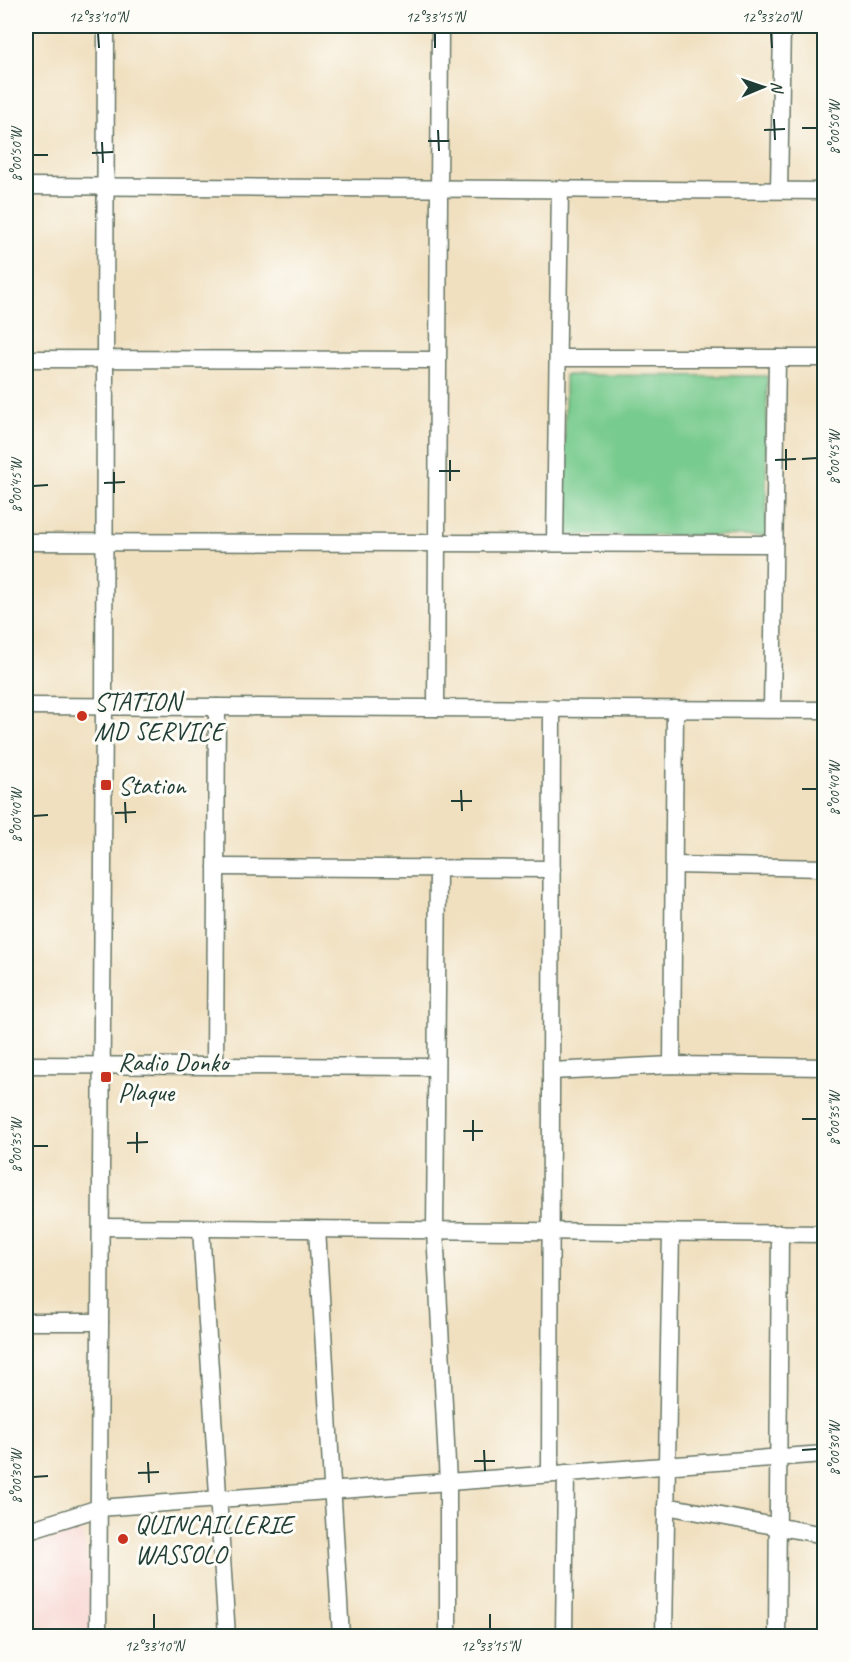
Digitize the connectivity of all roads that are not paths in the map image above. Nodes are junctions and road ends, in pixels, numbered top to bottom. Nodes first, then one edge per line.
1 (106, 26) edge
2 (440, 26) edge
3 (782, 26) edge
4 (26, 186) edge
5 (106, 186) junction
6 (439, 188) junction
7 (560, 189) junction
8 (779, 190) junction
9 (825, 190) edge
10 (558, 358) junction
11 (777, 358) junction
12 (825, 358) edge
13 (26, 359) edge
14 (105, 359) junction
15 (438, 360) junction
16 (26, 542) edge
17 (105, 543) junction
18 (437, 543) junction
19 (555, 543) junction
20 (774, 544) junction
21 (26, 706) edge
22 (217, 706) junction
23 (104, 707) junction
24 (436, 708) junction
25 (552, 708) junction
26 (675, 709) junction
27 (772, 710) junction
28 (825, 710) edge
29 (674, 865) junction
30 (216, 867) junction
31 (438, 868) junction
32 (825, 868) edge
33 (552, 869) junction
34 (26, 1065) edge
35 (102, 1065) junction
36 (672, 1065) junction
37 (215, 1066) junction
38 (436, 1067) junction
39 (825, 1067) edge
40 (551, 1071) junction
41 (101, 1227) junction
42 (201, 1228) junction
43 (317, 1229) junction
44 (435, 1230) junction
45 (550, 1231) junction
46 (671, 1232) junction
47 (780, 1233) junction
48 (825, 1234) edge
49 (26, 1322) edge
50 (100, 1322) junction
51 (825, 1454) edge
52 (779, 1457) junction
53 (667, 1466) junction
54 (558, 1474) junction
55 (448, 1482) junction
56 (333, 1491) junction
57 (219, 1499) junction
58 (666, 1506) junction
59 (99, 1508) junction
60 (778, 1526) junction
61 (26, 1531) edge
62 (825, 1535) edge
63 (98, 1636) edge
64 (227, 1636) edge
65 (341, 1636) edge
66 (448, 1636) edge
67 (564, 1636) edge
68 (664, 1636) edge
69 (777, 1636) edge

1 - 5 street
2 - 6 street
3 - 8 street
4 - 5 street
5 - 6 street
5 - 14 street
6 - 7 street
6 - 15 street
7 - 8 street
7 - 10 street
8 - 9 street
10 - 11 street
10 - 19 street
11 - 12 street
11 - 20 street
13 - 14 street
14 - 15 street
14 - 17 street
15 - 18 street
16 - 17 street
17 - 18 street
17 - 23 street
18 - 19 street
18 - 24 street
19 - 20 street
20 - 27 street
21 - 23 street
22 - 23 street
22 - 24 street
22 - 30 street
23 - 35 street
24 - 25 street
25 - 26 street
25 - 33 street
26 - 27 street
26 - 29 street
27 - 28 street
29 - 32 street
29 - 36 street
30 - 31 street
30 - 37 street
31 - 33 street
31 - 38 street
33 - 40 street
34 - 35 street
35 - 37 street
35 - 41 street
36 - 39 street
36 - 40 street
37 - 38 street
38 - 44 street
40 - 45 street
41 - 42 street
41 - 50 street
42 - 43 street
42 - 57 street
43 - 44 street
43 - 56 street
44 - 45 street
44 - 55 street
45 - 46 street
45 - 54 street
46 - 47 street
46 - 53 street
47 - 48 street
47 - 52 street
49 - 50 street
50 - 59 street
51 - 52 street
52 - 53 street
52 - 60 street
53 - 54 street
53 - 58 street
54 - 55 street
54 - 67 street
55 - 56 street
55 - 66 street
56 - 57 street
56 - 65 street
57 - 59 street
57 - 64 street
58 - 60 street
58 - 68 street
59 - 61 street
59 - 63 street
60 - 62 street
60 - 69 street

